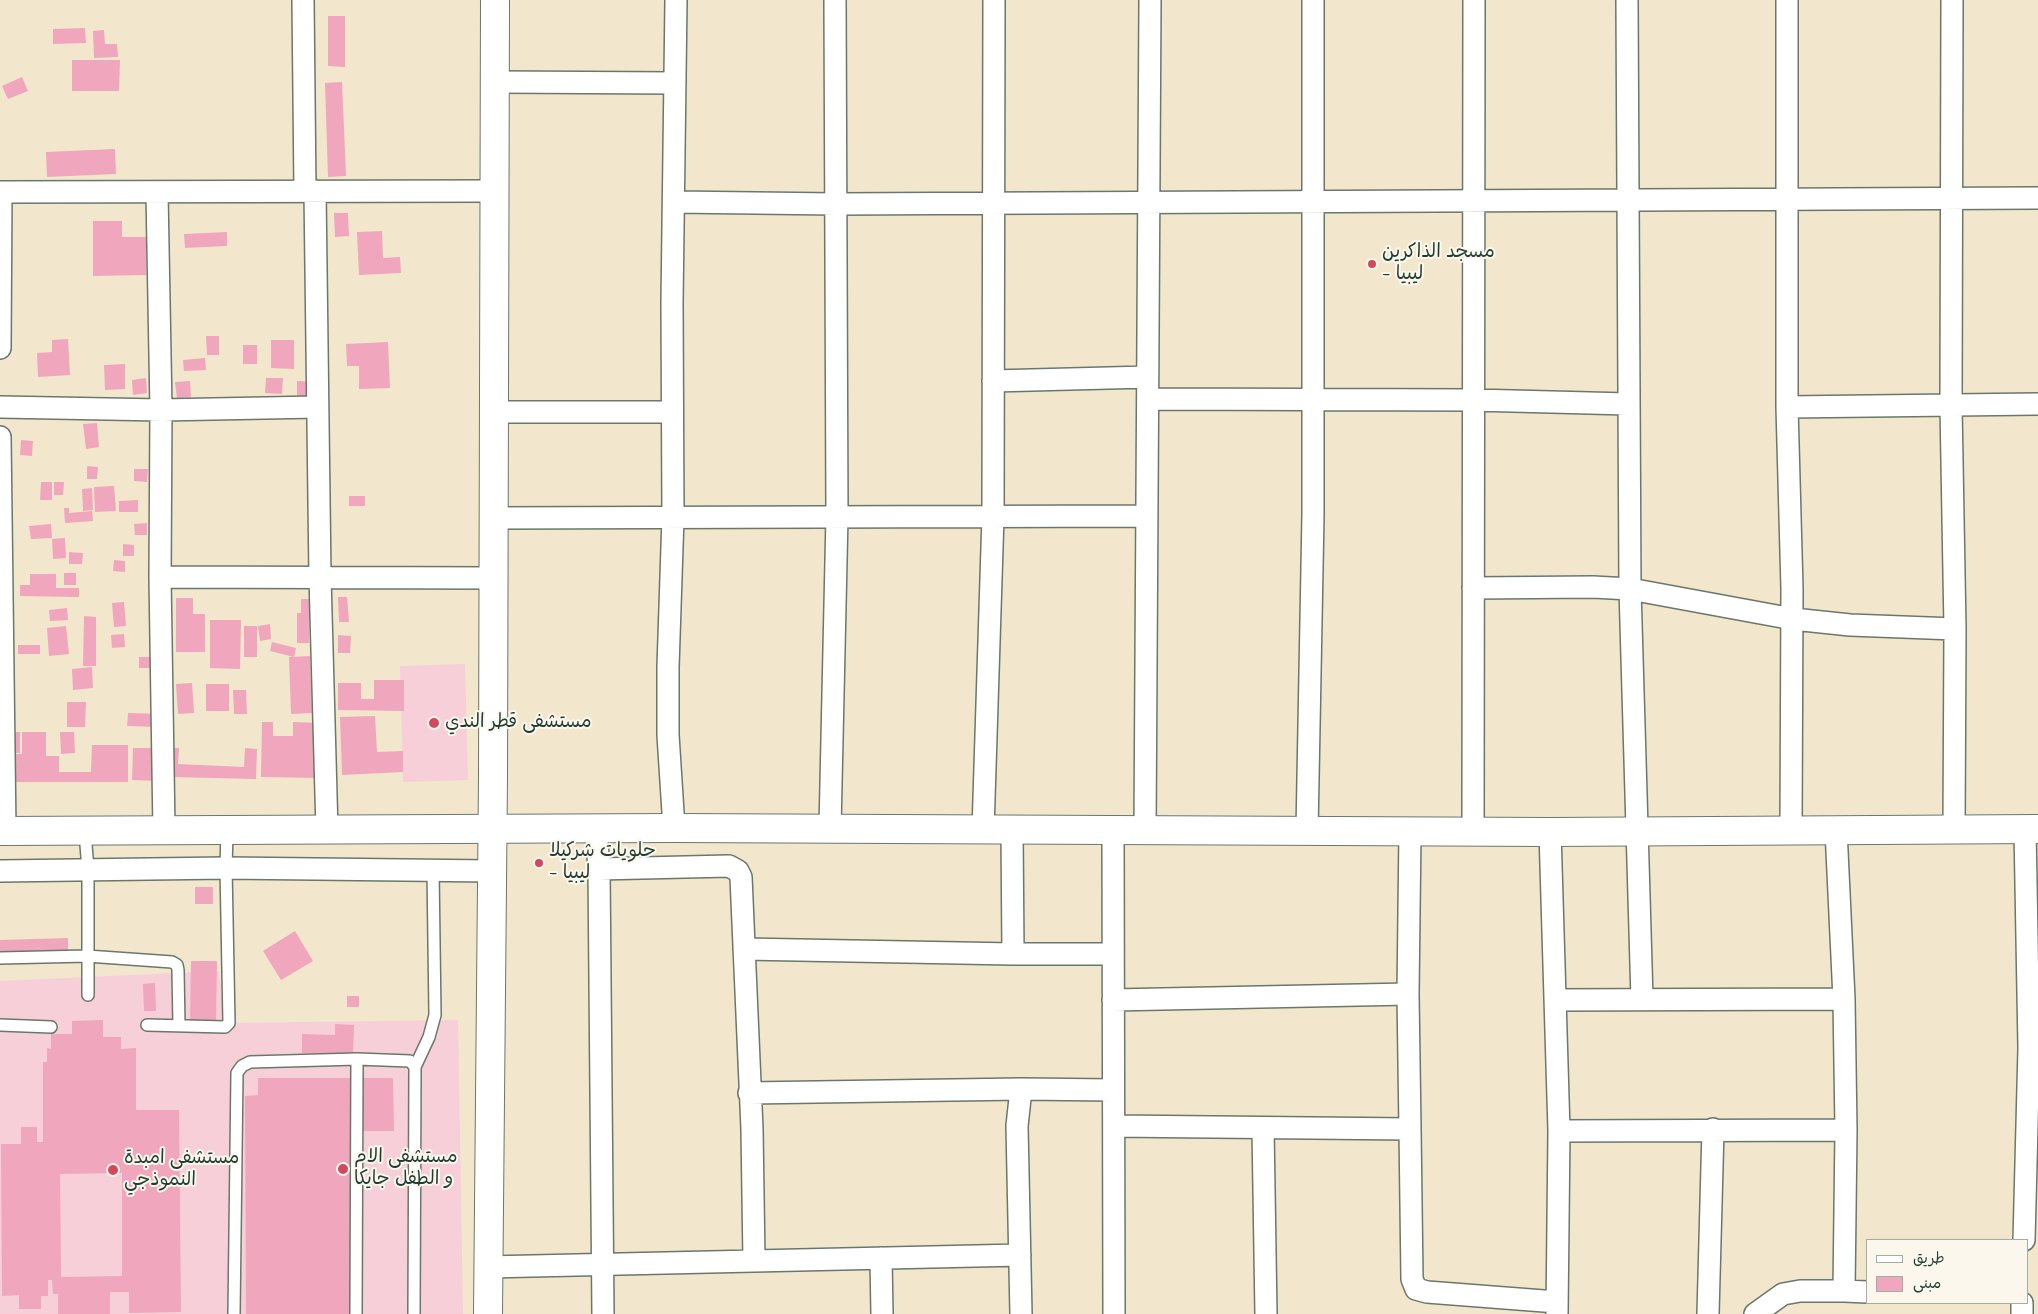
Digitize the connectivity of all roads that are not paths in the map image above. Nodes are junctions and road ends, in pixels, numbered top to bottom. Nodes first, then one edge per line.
1 (303, 0) edge
2 (495, 0) edge
3 (676, 0) edge
4 (834, 0) edge
5 (994, 0) edge
6 (1150, 0) edge
7 (1313, 0) edge
8 (1474, 0) edge
9 (1627, 0) edge
10 (1787, 0) edge
11 (1952, 0) edge
12 (495, 82) junction
13 (675, 83) junction
14 (310, 191) junction
15 (494, 191) junction
16 (0, 192) edge
17 (157, 193) junction
18 (2038, 198) edge
19 (1787, 199) junction
20 (1952, 199) junction
21 (1474, 201) junction
22 (1628, 201) junction
23 (674, 202) junction
24 (1150, 202) junction
25 (1313, 202) junction
26 (993, 203) junction
27 (836, 204) junction
28 (0, 348) edge
29 (1147, 377) junction
30 (993, 381) junction
31 (1148, 399) junction
32 (1313, 399) junction
33 (1474, 400) junction
34 (1628, 404) junction
35 (2038, 404) edge
36 (1950, 406) junction
37 (0, 407) edge
38 (1787, 407) junction
39 (318, 408) junction
40 (161, 410) junction
41 (494, 412) junction
42 (672, 412) junction
43 (0, 437) edge
44 (836, 516) junction
45 (993, 516) junction
46 (1146, 516) junction
47 (673, 517) junction
48 (493, 518) junction
49 (160, 578) junction
50 (320, 578) junction
51 (493, 578) junction
52 (1473, 588) junction
53 (1630, 589) junction
54 (1793, 619) junction
55 (1955, 629) junction
56 (674, 828) junction
57 (830, 828) junction
58 (1113, 829) junction
59 (2032, 829) edge
60 (164, 830) junction
61 (327, 830) junction
62 (491, 830) junction
63 (596, 830) junction
64 (983, 830) junction
65 (1012, 830) junction
66 (1145, 830) junction
67 (1307, 830) junction
68 (1792, 830) junction
69 (1836, 830) junction
70 (1954, 830) junction
71 (3, 831) edge
72 (227, 831) junction
73 (1410, 831) junction
74 (86, 832) junction
75 (1473, 832) junction
76 (1550, 832) junction
77 (1638, 832) junction
78 (226, 868) junction
79 (599, 869) junction
80 (88, 870) junction
81 (433, 870) junction
82 (0, 871) edge
83 (492, 871) junction
84 (744, 949) junction
85 (1013, 954) junction
86 (1112, 954) junction
87 (87, 956) junction
88 (0, 958) edge
89 (1408, 994) junction
90 (88, 995) dead end
91 (1642, 999) junction
92 (1844, 999) junction
93 (1113, 1000) junction
94 (1556, 1000) junction
95 (0, 1025) edge
96 (147, 1025) dead end
97 (51, 1026) dead end
98 (180, 1026) junction
99 (357, 1059) junction
100 (416, 1067) junction
101 (1021, 1089) junction
102 (1113, 1090) junction
103 (749, 1094) junction
104 (1114, 1126) junction
105 (1263, 1128) junction
106 (1410, 1129) junction
107 (1713, 1129) junction
108 (1846, 1130) junction
109 (1559, 1131) junction
110 (2024, 1239) edge
111 (1020, 1255) junction
112 (881, 1258) junction
113 (754, 1261) junction
114 (602, 1264) junction
115 (488, 1267) junction
116 (1844, 1291) junction
117 (1866, 1292) edge
118 (1557, 1308) edge
119 (234, 1314) edge
120 (356, 1314) edge
121 (414, 1314) edge
122 (488, 1314) edge
123 (603, 1314) edge
124 (882, 1314) edge
125 (1021, 1314) edge
126 (1114, 1314) edge
127 (1266, 1314) edge
128 (1708, 1314) edge
129 (1755, 1314) edge

1 - 14 street
2 - 12 main road
3 - 13 street
4 - 27 street
5 - 26 street
6 - 24 street
7 - 25 street
8 - 21 street
9 - 22 street
10 - 19 street
11 - 20 street
12 - 13 street
12 - 15 main road
13 - 23 street
14 - 15 street
14 - 17 street
14 - 39 street
15 - 41 main road
16 - 17 street
16 - 28 street
17 - 40 street
18 - 20 street
19 - 20 street
19 - 22 street
19 - 38 street
20 - 36 street
21 - 22 street
21 - 25 street
21 - 33 street
22 - 34 street
23 - 27 street
23 - 42 street
24 - 25 street
24 - 26 street
24 - 29 street
25 - 32 street
26 - 27 street
26 - 30 street
27 - 44 street
29 - 30 street
29 - 31 street
30 - 45 street
31 - 32 street
31 - 46 street
32 - 33 street
32 - 67 street
33 - 34 street
33 - 52 street
34 - 53 street
35 - 36 street
36 - 38 street
36 - 55 street
37 - 40 street
38 - 54 street
39 - 40 street
39 - 50 street
40 - 49 street
41 - 42 street
41 - 48 main road
42 - 47 street
43 - 71 street
44 - 45 street
44 - 47 street
44 - 57 street
45 - 46 street
45 - 64 street
46 - 66 street
47 - 48 street
47 - 56 street
48 - 51 main road
49 - 50 street
49 - 60 street
50 - 51 street
50 - 61 street
51 - 62 main road
52 - 53 street
52 - 75 street
53 - 54 street
53 - 77 street
54 - 55 street
54 - 68 street
55 - 70 street
56 - 57 main road
56 - 63 main road
57 - 64 main road
58 - 65 main road
58 - 66 main road
58 - 86 street
59 - 70 main road
59 - 110 street
60 - 72 main road
60 - 74 main road
61 - 62 main road
61 - 72 main road
62 - 63 main road
62 - 83 main road
63 - 79 street
64 - 65 main road
65 - 85 street
66 - 67 main road
67 - 73 main road
68 - 69 main road
68 - 77 main road
69 - 70 main road
69 - 92 street
71 - 74 main road
72 - 78 lane
73 - 75 main road
73 - 89 street
74 - 80 lane
75 - 76 main road
76 - 77 main road
76 - 94 street
77 - 91 street
78 - 80 street
78 - 81 street
78 - 98 lane
79 - 84 street
79 - 114 street
80 - 82 street
80 - 87 lane
81 - 83 street
81 - 100 lane
83 - 115 main road
84 - 85 street
84 - 103 street
85 - 86 street
86 - 93 street
87 - 88 lane
87 - 90 lane
87 - 98 lane
89 - 93 street
89 - 106 street
91 - 92 street
91 - 94 street
92 - 108 street
93 - 102 street
94 - 109 street
95 - 97 lane
96 - 98 lane
99 - 100 lane
99 - 119 lane
99 - 120 lane
100 - 121 lane
101 - 102 street
101 - 103 street
101 - 111 street
102 - 104 street
103 - 113 street
104 - 105 street
104 - 126 street
105 - 106 street
105 - 127 street
106 - 118 street
107 - 108 street
107 - 109 street
107 - 128 street
108 - 116 street
109 - 118 street
111 - 112 street
111 - 125 street
112 - 113 street
112 - 124 street
113 - 114 street
114 - 115 street
114 - 123 street
115 - 122 main road
116 - 117 street
116 - 129 street

